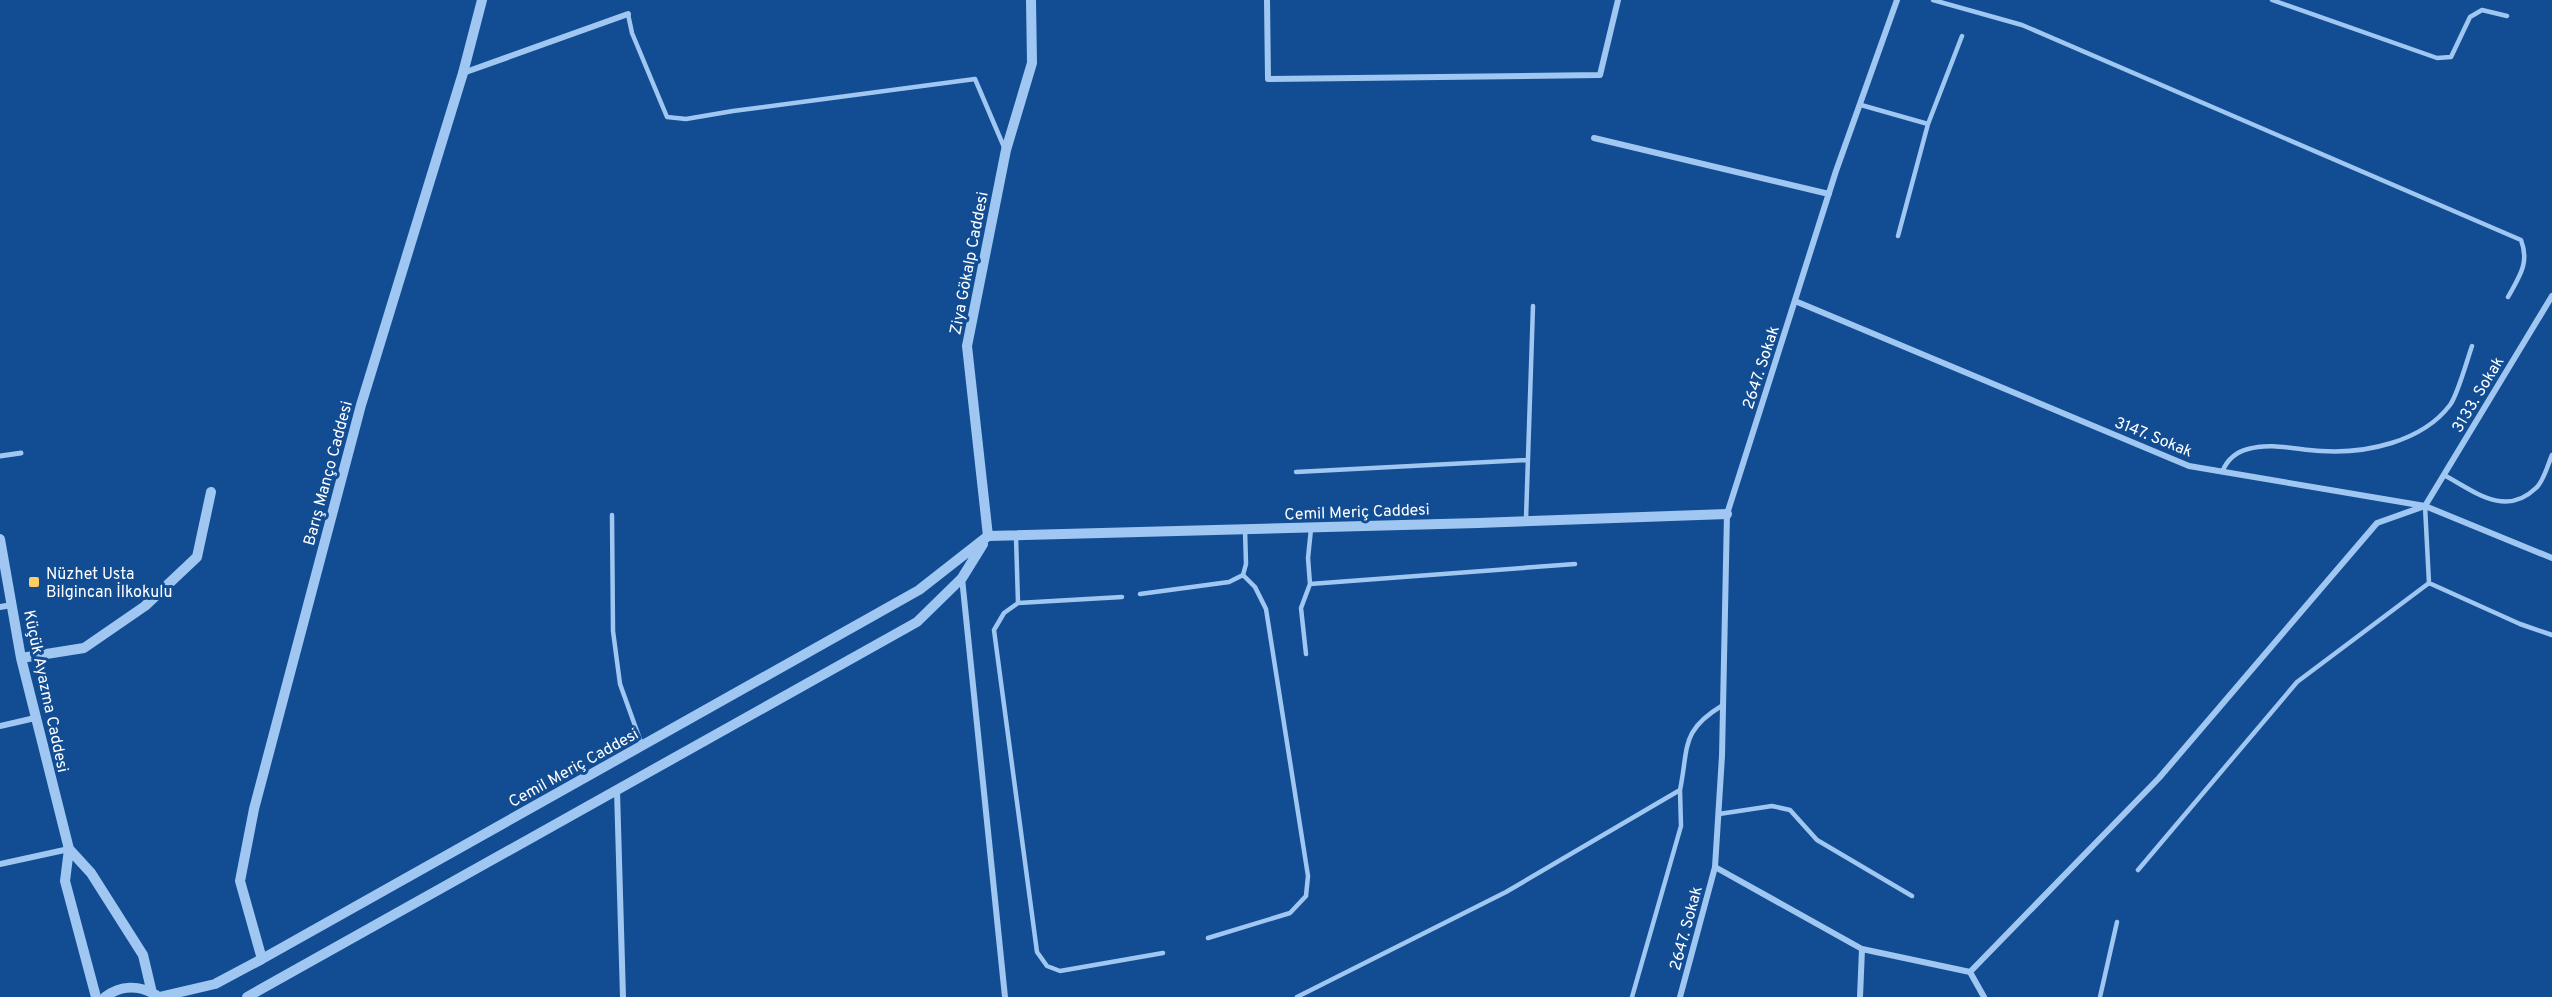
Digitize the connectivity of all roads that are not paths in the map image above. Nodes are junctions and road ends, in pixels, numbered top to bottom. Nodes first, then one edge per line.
1 (482, 0) edge
2 (1031, 0) edge
3 (1267, 0) edge
4 (1618, 0) edge
5 (1897, 0) edge
6 (1933, 0) edge
7 (2272, 0) edge
8 (628, 14) joint
9 (2507, 16) dead end
10 (1962, 36) dead end
11 (463, 73) junction
12 (1861, 105) junction
13 (1928, 124) junction
14 (1594, 138) dead end
15 (1005, 150) junction
16 (1829, 194) junction
17 (1898, 237) dead end
18 (2552, 296) edge
19 (2508, 297) dead end
20 (1795, 301) junction
21 (1533, 306) dead end
22 (2472, 346) dead end
23 (21, 453) dead end
24 (2552, 455) edge
25 (0, 456) edge
26 (1527, 460) junction
27 (1296, 472) dead end
28 (2222, 472) junction
29 (2444, 475) junction
30 (211, 492) dead end
31 (2426, 506) junction
32 (1727, 514) junction
33 (612, 515) dead end
34 (1526, 521) junction
35 (1311, 528) junction
36 (1245, 529) junction
37 (1016, 535) junction
38 (988, 536) junction
39 (0, 539) edge
40 (2552, 558) edge
41 (1575, 564) dead end
42 (1243, 575) junction
43 (962, 578) junction
44 (2429, 583) junction
45 (1310, 584) junction
46 (1140, 594) dead end
47 (1122, 597) dead end
48 (1018, 603) junction
49 (13, 604) junction
50 (0, 607) edge
51 (2552, 635) edge
52 (1306, 654) dead end
53 (21, 658) junction
54 (1723, 705) junction
55 (35, 718) junction
56 (0, 726) edge
57 (642, 746) junction
58 (1680, 790) junction
59 (617, 791) junction
60 (1719, 814) junction
61 (69, 849) junction
62 (0, 864) edge
63 (1715, 867) junction
64 (2138, 870) dead end
65 (1912, 896) dead end
66 (2117, 922) dead end
67 (1208, 938) dead end
68 (1862, 949) junction
69 (1163, 953) dead end
70 (261, 959) junction
71 (1970, 972) junction
72 (157, 996) edge
73 (96, 997) edge
74 (105, 997) edge
75 (247, 997) edge
76 (623, 997) edge
77 (1005, 997) edge
78 (1297, 997) edge
79 (1632, 997) edge
80 (1680, 997) edge
81 (1860, 997) edge
82 (1984, 997) edge
83 (2100, 997) edge

1 - 11 street, Barış Manço Caddesi
2 - 15 street, Ziya Gökalp Caddesi
3 - 4 street
5 - 12 street, 2647. Sokak
6 - 19 lane
7 - 9 lane
8 - 11 street
8 - 15 lane
10 - 13 lane
11 - 70 street, Barış Manço Caddesi
12 - 13 lane
12 - 16 street, 2647. Sokak
13 - 17 lane
14 - 16 street
15 - 38 street, Ziya Gökalp Caddesi
16 - 20 street, 2647. Sokak
18 - 29 street, 3133. Sokak
20 - 28 street, 3147. Sokak
20 - 32 street, 2647. Sokak
21 - 26 lane
22 - 28 lane
23 - 25 street
24 - 29 lane
26 - 27 lane
26 - 34 lane
28 - 31 street, 3147. Sokak
29 - 31 street, 3133. Sokak
30 - 53 street
31 - 40 street, 3147. Sokak
31 - 44 lane
31 - 71 street
32 - 34 street, Cemil Meriç Caddesi
32 - 54 street, 2647. Sokak
33 - 57 lane
34 - 35 street, Cemil Meriç Caddesi
35 - 36 street, Cemil Meriç Caddesi
35 - 45 lane
36 - 37 street, Cemil Meriç Caddesi
36 - 42 lane
37 - 38 street, Cemil Meriç Caddesi
37 - 48 lane
38 - 43 street
38 - 57 street, Cemil Meriç Caddesi
39 - 49 street, Küçük Ayazma Caddesi
41 - 45 lane
42 - 46 lane
42 - 67 lane
43 - 59 street
43 - 77 street
44 - 51 lane
44 - 64 lane
45 - 52 lane
47 - 48 lane
48 - 69 lane
49 - 50 street
49 - 53 street, Küçük Ayazma Caddesi
53 - 55 street, Küçük Ayazma Caddesi
54 - 58 lane
54 - 60 street, 2647. Sokak
55 - 56 street
55 - 61 street, Küçük Ayazma Caddesi
57 - 70 street, Cemil Meriç Caddesi
58 - 78 lane
58 - 79 lane
59 - 75 street
59 - 76 street
60 - 63 street, 2647. Sokak
60 - 65 lane
61 - 62 street
61 - 72 street, Küçük Ayazma Caddesi
61 - 73 street, Küçük Ayazma Caddesi
63 - 68 street
63 - 80 street, 2647. Sokak
66 - 83 lane
68 - 71 street
68 - 81 street
70 - 72 street, Cemil Meriç Caddesi
71 - 82 street
72 - 74 street

